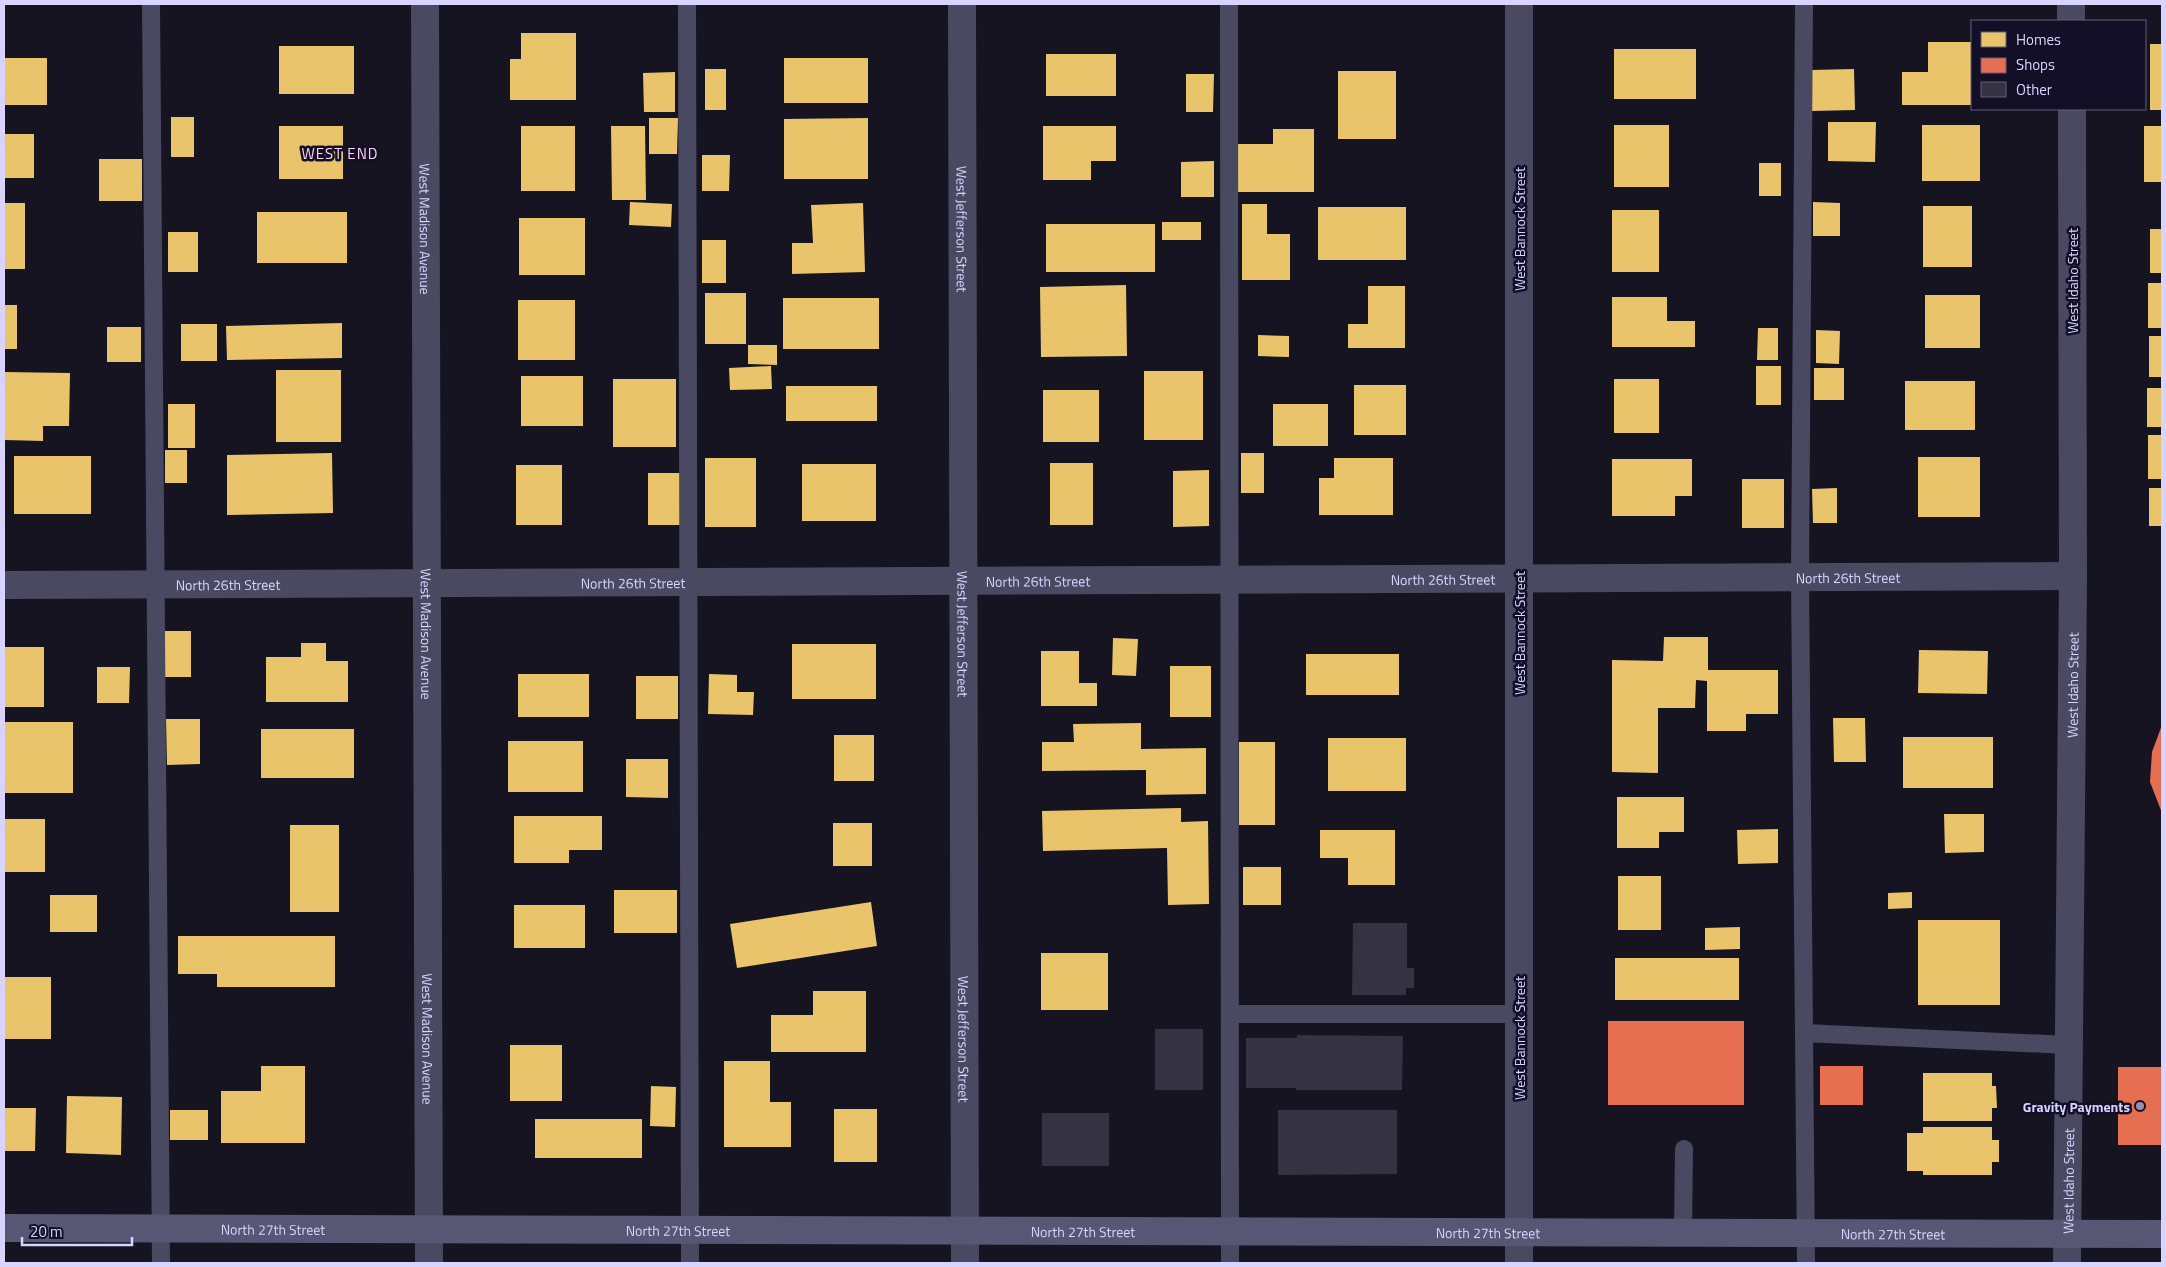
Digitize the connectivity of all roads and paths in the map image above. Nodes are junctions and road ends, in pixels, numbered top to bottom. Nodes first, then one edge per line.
1 (151, 4) edge
2 (425, 4) edge
3 (687, 4) edge
4 (962, 4) edge
5 (1229, 4) edge
6 (1518, 4) edge
7 (1804, 4) edge
8 (2072, 4) edge
9 (2072, 20) edge
10 (2072, 110) edge
11 (2073, 576) junction
12 (1800, 577) junction
13 (1519, 578) junction
14 (1229, 579) junction
15 (964, 581) junction
16 (689, 582) junction
17 (156, 584) junction
18 (427, 584) junction
19 (4, 585) edge
20 (1230, 1014) junction
21 (1519, 1014) junction
22 (1804, 1033) junction
23 (2068, 1045) junction
24 (1684, 1150) dead end
25 (4, 1228) edge
26 (162, 1228) junction
27 (429, 1229) junction
28 (691, 1230) junction
29 (965, 1230) junction
30 (1230, 1231) junction
31 (1519, 1232) junction
32 (1683, 1232) junction
33 (1806, 1233) junction
34 (2066, 1234) junction
35 (2162, 1234) edge
36 (161, 1263) edge
37 (429, 1263) edge
38 (690, 1263) edge
39 (965, 1263) edge
40 (1230, 1263) edge
41 (1519, 1263) edge
42 (1806, 1263) edge
43 (2066, 1263) edge

1 - 17 lane
2 - 18 street, West Madison Avenue
3 - 16 lane
4 - 15 street, West Jefferson Street
5 - 14 lane
6 - 13 street, West Bannock Street
7 - 12 lane
8 - 9 street
10 - 11 street, West Idaho Street
11 - 12 street, North 26th Street
11 - 23 street, West Idaho Street
12 - 13 street, North 26th Street
12 - 22 lane
13 - 14 street, North 26th Street
13 - 21 street, West Bannock Street
14 - 15 street, North 26th Street
14 - 20 lane
15 - 16 street, North 26th Street
15 - 29 street, West Jefferson Street
16 - 18 street, North 26th Street
16 - 28 lane
17 - 18 street, North 26th Street
17 - 19 street, North 26th Street
17 - 26 lane
18 - 27 street, West Madison Avenue
20 - 21 lane
20 - 30 lane
21 - 31 street, West Bannock Street
22 - 23 lane
22 - 33 lane
23 - 34 street, West Idaho Street
24 - 32 lane
25 - 26 street, North 27th Street
26 - 27 street, North 27th Street
26 - 36 lane
27 - 28 street, North 27th Street
27 - 37 street, West Madison Avenue
28 - 29 street, North 27th Street
28 - 38 lane
29 - 30 street, North 27th Street
29 - 39 street, West Jefferson Street
30 - 31 street, North 27th Street
30 - 40 lane
31 - 32 street, North 27th Street
31 - 41 street, West Bannock Street
32 - 33 street, North 27th Street
33 - 34 street, North 27th Street
33 - 42 lane
34 - 35 street, North 27th Street
34 - 43 street, West Idaho Street

